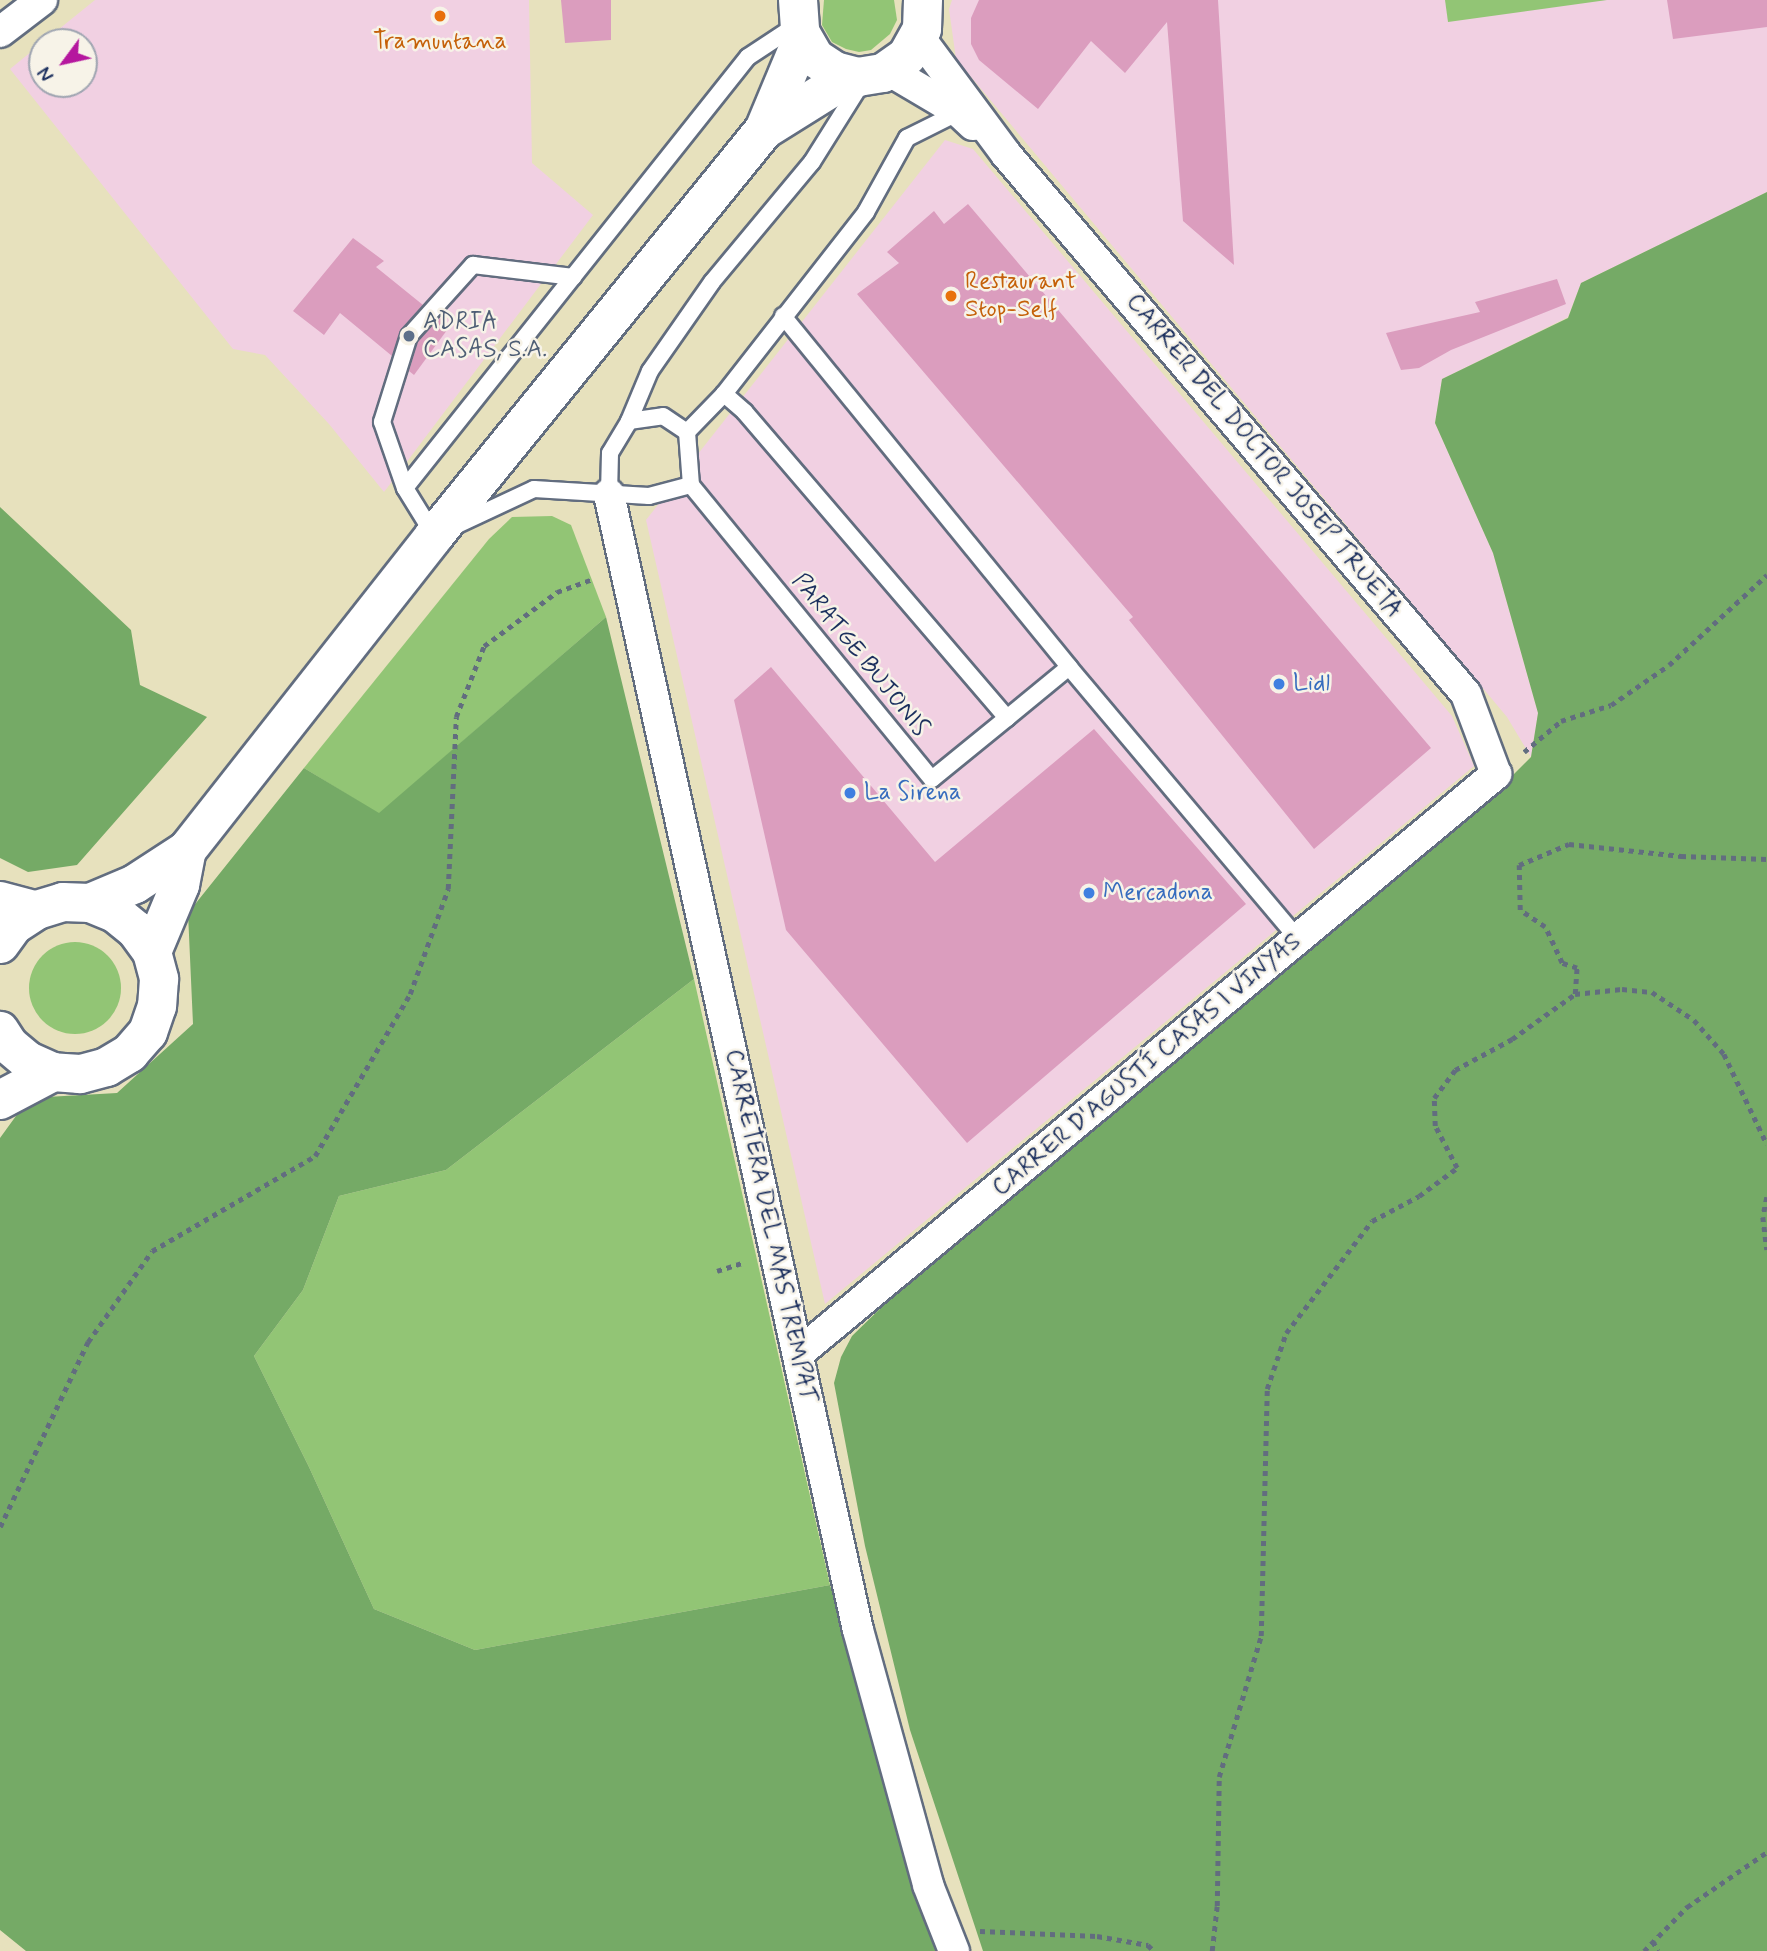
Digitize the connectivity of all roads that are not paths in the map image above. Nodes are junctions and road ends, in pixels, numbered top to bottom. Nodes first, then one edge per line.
1 (42, 0) edge
2 (923, 0) edge
3 (799, 21) edge
4 (0, 32) edge
5 (919, 37) junction
6 (868, 74) junction
7 (959, 112) junction
8 (764, 130) junction
9 (1006, 154) junction
10 (573, 277) junction
11 (783, 316) junction
12 (724, 394) junction
13 (629, 421) junction
14 (687, 432) junction
15 (691, 485) junction
16 (405, 488) junction
17 (609, 495) junction
18 (434, 536) junction
19 (1069, 667) junction
20 (1007, 718) junction
21 (1496, 774) joint
22 (187, 850) junction
23 (0, 900) edge
24 (90, 903) junction
25 (37, 910) junction
26 (1298, 940) junction
27 (0, 944) edge
28 (152, 952) junction
29 (0, 1031) edge
30 (53, 1072) junction
31 (0, 1100) edge
32 (798, 1354) junction
33 (950, 1942) edge

1 - 4 street
2 - 5 main road
3 - 6 main road
3 - 8 main road
3 - 10 lane
5 - 6 main road
5 - 9 street, CARRER DEL DOCTOR JOSEP TRUETA
6 - 7 street, CARRER DEL DOCTOR JOSEP TRUETA
6 - 8 main road
6 - 13 lane
7 - 9 street, CARRER DEL DOCTOR JOSEP TRUETA
7 - 11 lane
8 - 18 main road
9 - 21 street, CARRER DEL DOCTOR JOSEP TRUETA
10 - 16 lane
10 - 16 lane
11 - 12 lane
11 - 19 lane
12 - 14 lane
12 - 20 lane
13 - 14 lane
13 - 17 lane
14 - 15 lane
15 - 17 lane
15 - 20 lane, PARATGE BUJONIS
16 - 18 lane
17 - 18 lane
17 - 32 street, CARRETERA DEL MAS TREMPAT
18 - 22 main road
19 - 20 lane, PARATGE BUJONIS
19 - 26 lane
21 - 26 street, CARRER D'AGUSTÍ CASAS I VINYAS
22 - 24 main road
22 - 28 main road
23 - 25 street
24 - 25 main road
24 - 28 main road
25 - 27 main road
26 - 32 street, CARRER D'AGUSTÍ CASAS I VINYAS
28 - 30 main road
29 - 30 main road
30 - 31 main road
32 - 33 street, CARRETERA DEL MAS TREMPAT

